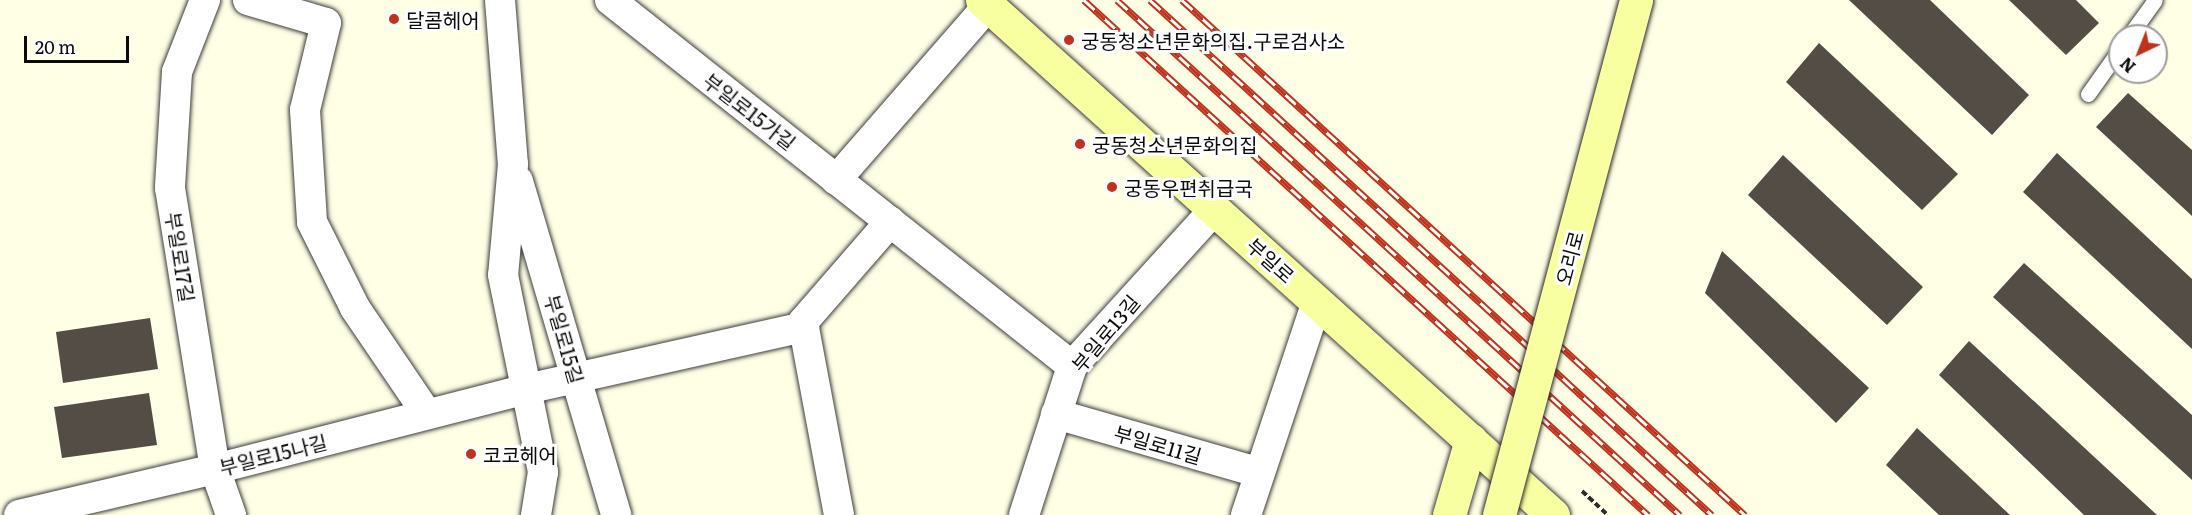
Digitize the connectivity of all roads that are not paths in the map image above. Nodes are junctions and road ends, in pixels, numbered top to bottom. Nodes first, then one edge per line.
1 (205, 0) edge
2 (248, 0) edge
3 (500, 0) edge
4 (610, 0) edge
5 (1636, 0) edge
6 (2155, 0) edge
7 (985, 3) edge
8 (2138, 24) edge
9 (2108, 66) edge
10 (2088, 93) dead end
11 (513, 164) junction
12 (836, 180) junction
13 (1215, 209) junction
14 (890, 222) junction
15 (1317, 301) junction
16 (804, 327) junction
17 (1072, 366) junction
18 (576, 378) junction
19 (526, 389) junction
20 (427, 414) junction
21 (1056, 414) junction
22 (1471, 440) junction
23 (215, 469) junction
24 (1260, 473) junction
25 (19, 515) edge
26 (231, 515) edge
27 (536, 515) edge
28 (616, 515) edge
29 (838, 515) edge
30 (1024, 515) edge
31 (1246, 515) edge
32 (1449, 515) edge
33 (1499, 515) edge
34 (1553, 515) edge

1 - 23 street, 부일로17길
2 - 20 street
3 - 11 street, 부일로15길
4 - 12 street, 부일로15가길
5 - 33 street, 오리로, bridge
6 - 8 lane
7 - 12 street, 부일로
7 - 13 street, 부일로
9 - 10 lane
11 - 18 street, 부일로15길
11 - 19 street, 부일로15길
12 - 14 street, 부일로15가길
13 - 15 street, 부일로
13 - 17 street, 부일로13길
14 - 16 street
14 - 17 street, 부일로15가길
15 - 22 street, 부일로
15 - 24 street
16 - 18 street
16 - 29 street
17 - 21 street, 부일로13길
18 - 19 street
18 - 28 street, 부일로15길
19 - 20 street, 부일로15나길
19 - 27 street, 부일로15길
20 - 23 street, 부일로15나길
21 - 24 street, 부일로11길
21 - 30 street, 부일로13길
22 - 32 street
22 - 34 street, 부일로
23 - 25 street, 부일로15나길
23 - 26 street, 부일로17길
24 - 31 street

